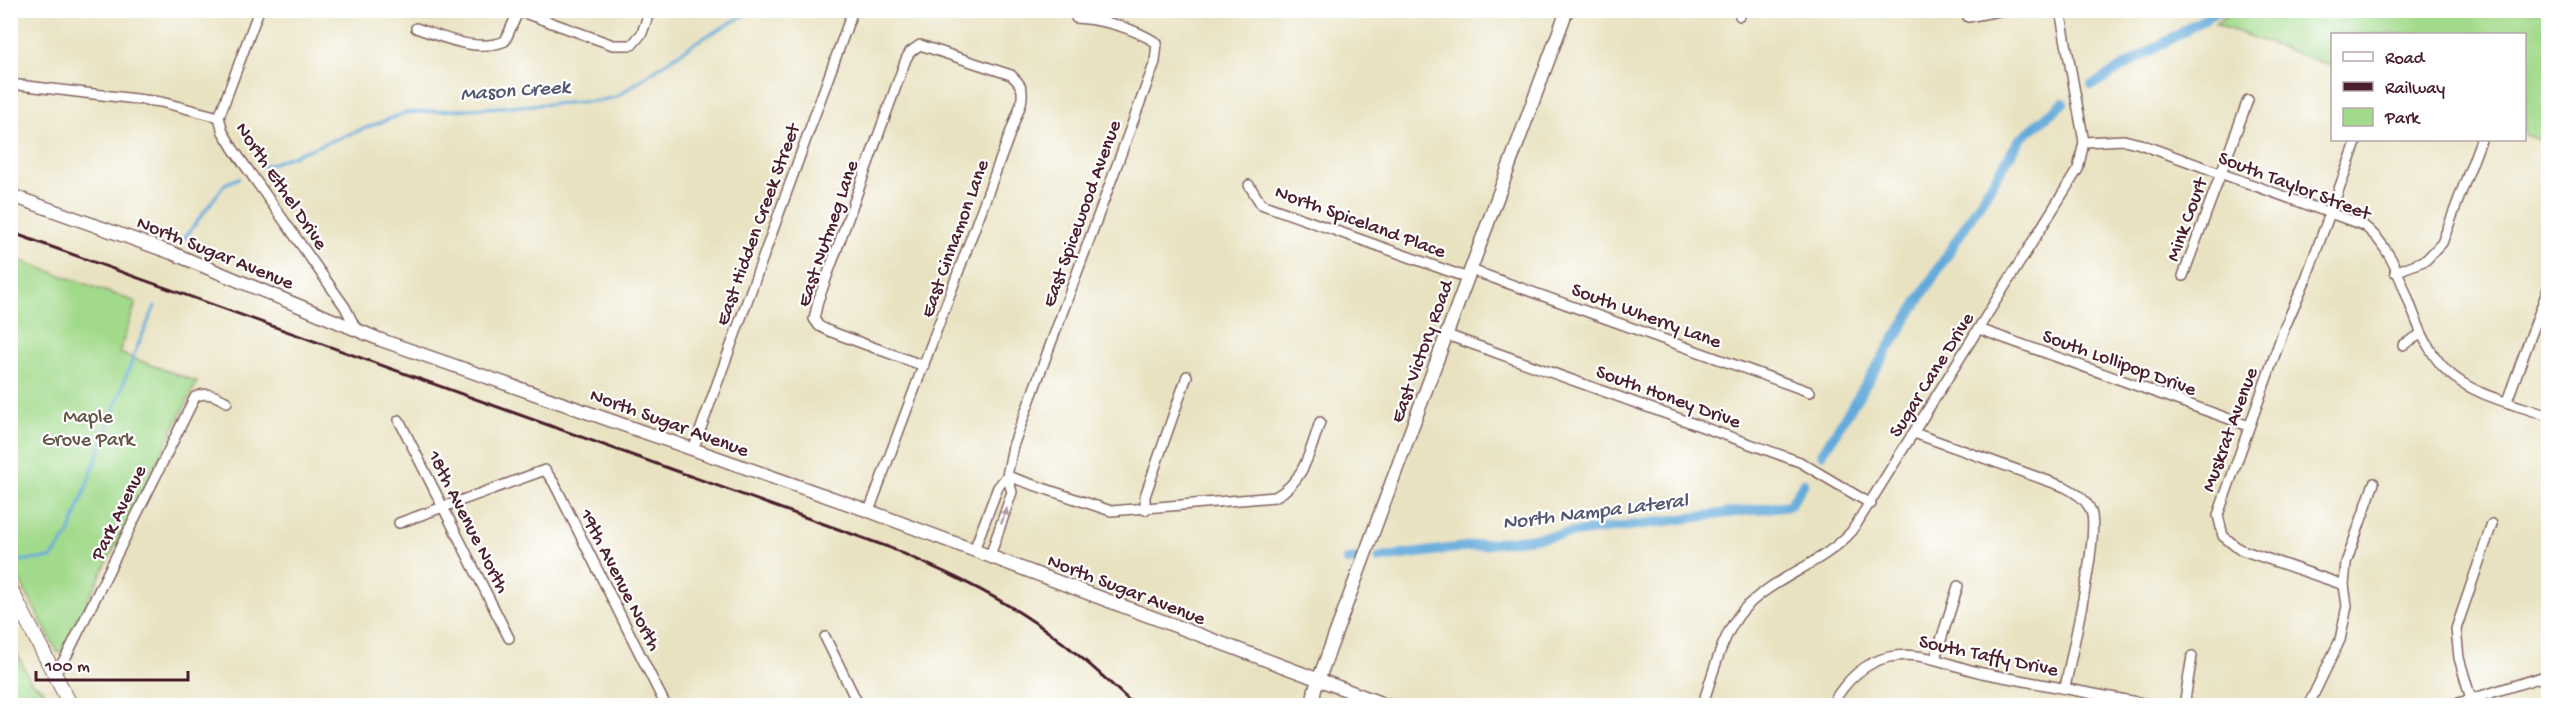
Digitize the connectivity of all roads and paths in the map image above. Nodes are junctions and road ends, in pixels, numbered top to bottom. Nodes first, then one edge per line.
1 (259, 10) edge
2 (650, 10) edge
3 (853, 10) edge
4 (1567, 10) edge
5 (2004, 10) edge
6 (2060, 10) edge
7 (519, 11) edge
8 (1968, 17) dead end
9 (1077, 18) dead end
10 (416, 28) dead end
11 (914, 48) joint
12 (10, 84) edge
13 (2248, 100) dead end
14 (219, 117) junction
15 (2357, 141) edge
16 (2481, 141) edge
17 (2084, 142) junction
18 (2221, 174) junction
19 (1249, 185) dead end
20 (10, 195) edge
21 (2330, 213) junction
22 (2395, 272) junction
23 (1470, 274) junction
24 (2183, 276) dead end
25 (2548, 289) edge
26 (356, 329) junction
27 (1979, 329) junction
28 (2421, 334) junction
29 (1448, 335) junction
30 (2403, 345) dead end
31 (924, 366) junction
32 (1187, 376) dead end
33 (1810, 392) dead end
34 (2507, 401) junction
35 (228, 402) dead end
36 (2548, 416) edge
37 (399, 420) dead end
38 (1320, 422) dead end
39 (2249, 426) junction
40 (1914, 433) junction
41 (693, 450) junction
42 (1007, 476) junction
43 (2374, 483) dead end
44 (1871, 504) junction
45 (443, 508) junction
46 (1145, 510) junction
47 (869, 511) junction
48 (399, 523) dead end
49 (2492, 524) dead end
50 (974, 550) junction
51 (990, 556) junction
52 (2343, 585) junction
53 (1958, 586) dead end
54 (10, 588) edge
55 (825, 637) dead end
56 (509, 638) dead end
57 (2192, 656) dead end
58 (1935, 659) junction
59 (55, 674) junction
60 (2548, 675) edge
61 (1319, 680) junction
62 (2065, 688) junction
63 (2471, 699) junction
64 (70, 705) edge
65 (666, 705) edge
66 (859, 705) edge
67 (1312, 705) edge
68 (1389, 705) edge
69 (1702, 705) edge
70 (1831, 705) edge
71 (2158, 705) edge
72 (2184, 705) edge
73 (2308, 705) edge
74 (2449, 705) edge

1 - 14 street
2 - 7 street
3 - 41 street, East Hidden Creek Street
4 - 23 street, East Victory Road
5 - 8 street
6 - 17 street, Sugar Cane Drive
7 - 10 street
9 - 42 street, East Spicewood Avenue
11 - 31 street, East Nutmeg Lane
11 - 31 street, East Cinnamon Lane
12 - 14 street, North Ethel Drive
13 - 18 street, Mink Court
14 - 26 street, North Ethel Drive
15 - 21 street, Muskrat Avenue
16 - 22 street
17 - 18 street, South Taylor Street
17 - 27 street, Sugar Cane Drive
18 - 21 street, South Taylor Street
18 - 24 street, Mink Court
19 - 23 street, North Spiceland Place
20 - 26 street, North Sugar Avenue
21 - 22 street, South Taylor Street
21 - 39 street, Muskrat Avenue
22 - 28 street, South Taylor Street
23 - 29 street, East Victory Road
23 - 33 street, South Wherry Lane
25 - 34 street
26 - 41 street, North Sugar Avenue
27 - 39 street, South Lollipop Drive
27 - 40 street, Sugar Cane Drive
28 - 30 street
28 - 34 street, South Taylor Street
29 - 44 street, South Honey Drive
29 - 61 street, East Victory Road
31 - 47 street, East Cinnamon Lane
32 - 46 street
34 - 36 street, South Taylor Street
35 - 59 street, Park Avenue
37 - 45 street, 18th Avenue North
38 - 46 street
39 - 52 street, Muskrat Avenue
40 - 44 street, Sugar Cane Drive
40 - 62 street
41 - 47 street, North Sugar Avenue
42 - 46 street
42 - 50 street, East Spicewood Avenue
51 -> 42 street, East Spicewood Avenue
43 - 52 street
44 - 69 street, Sugar Cane Drive
45 - 48 street
45 - 56 street, 18th Avenue North
45 - 65 street, 19th Avenue North
47 - 50 street, North Sugar Avenue
49 - 63 street
50 - 51 street, North Sugar Avenue
51 - 61 street, North Sugar Avenue
52 - 73 street
53 - 58 street
54 - 59 main road
55 - 66 street
57 - 72 street
58 - 62 street, South Taffy Drive
58 - 70 street, South Taffy Drive
59 - 64 main road
60 - 63 street
61 - 67 street, East Victory Road
61 - 68 street, North Sugar Avenue
62 - 71 street, South Taffy Drive
63 - 74 street

